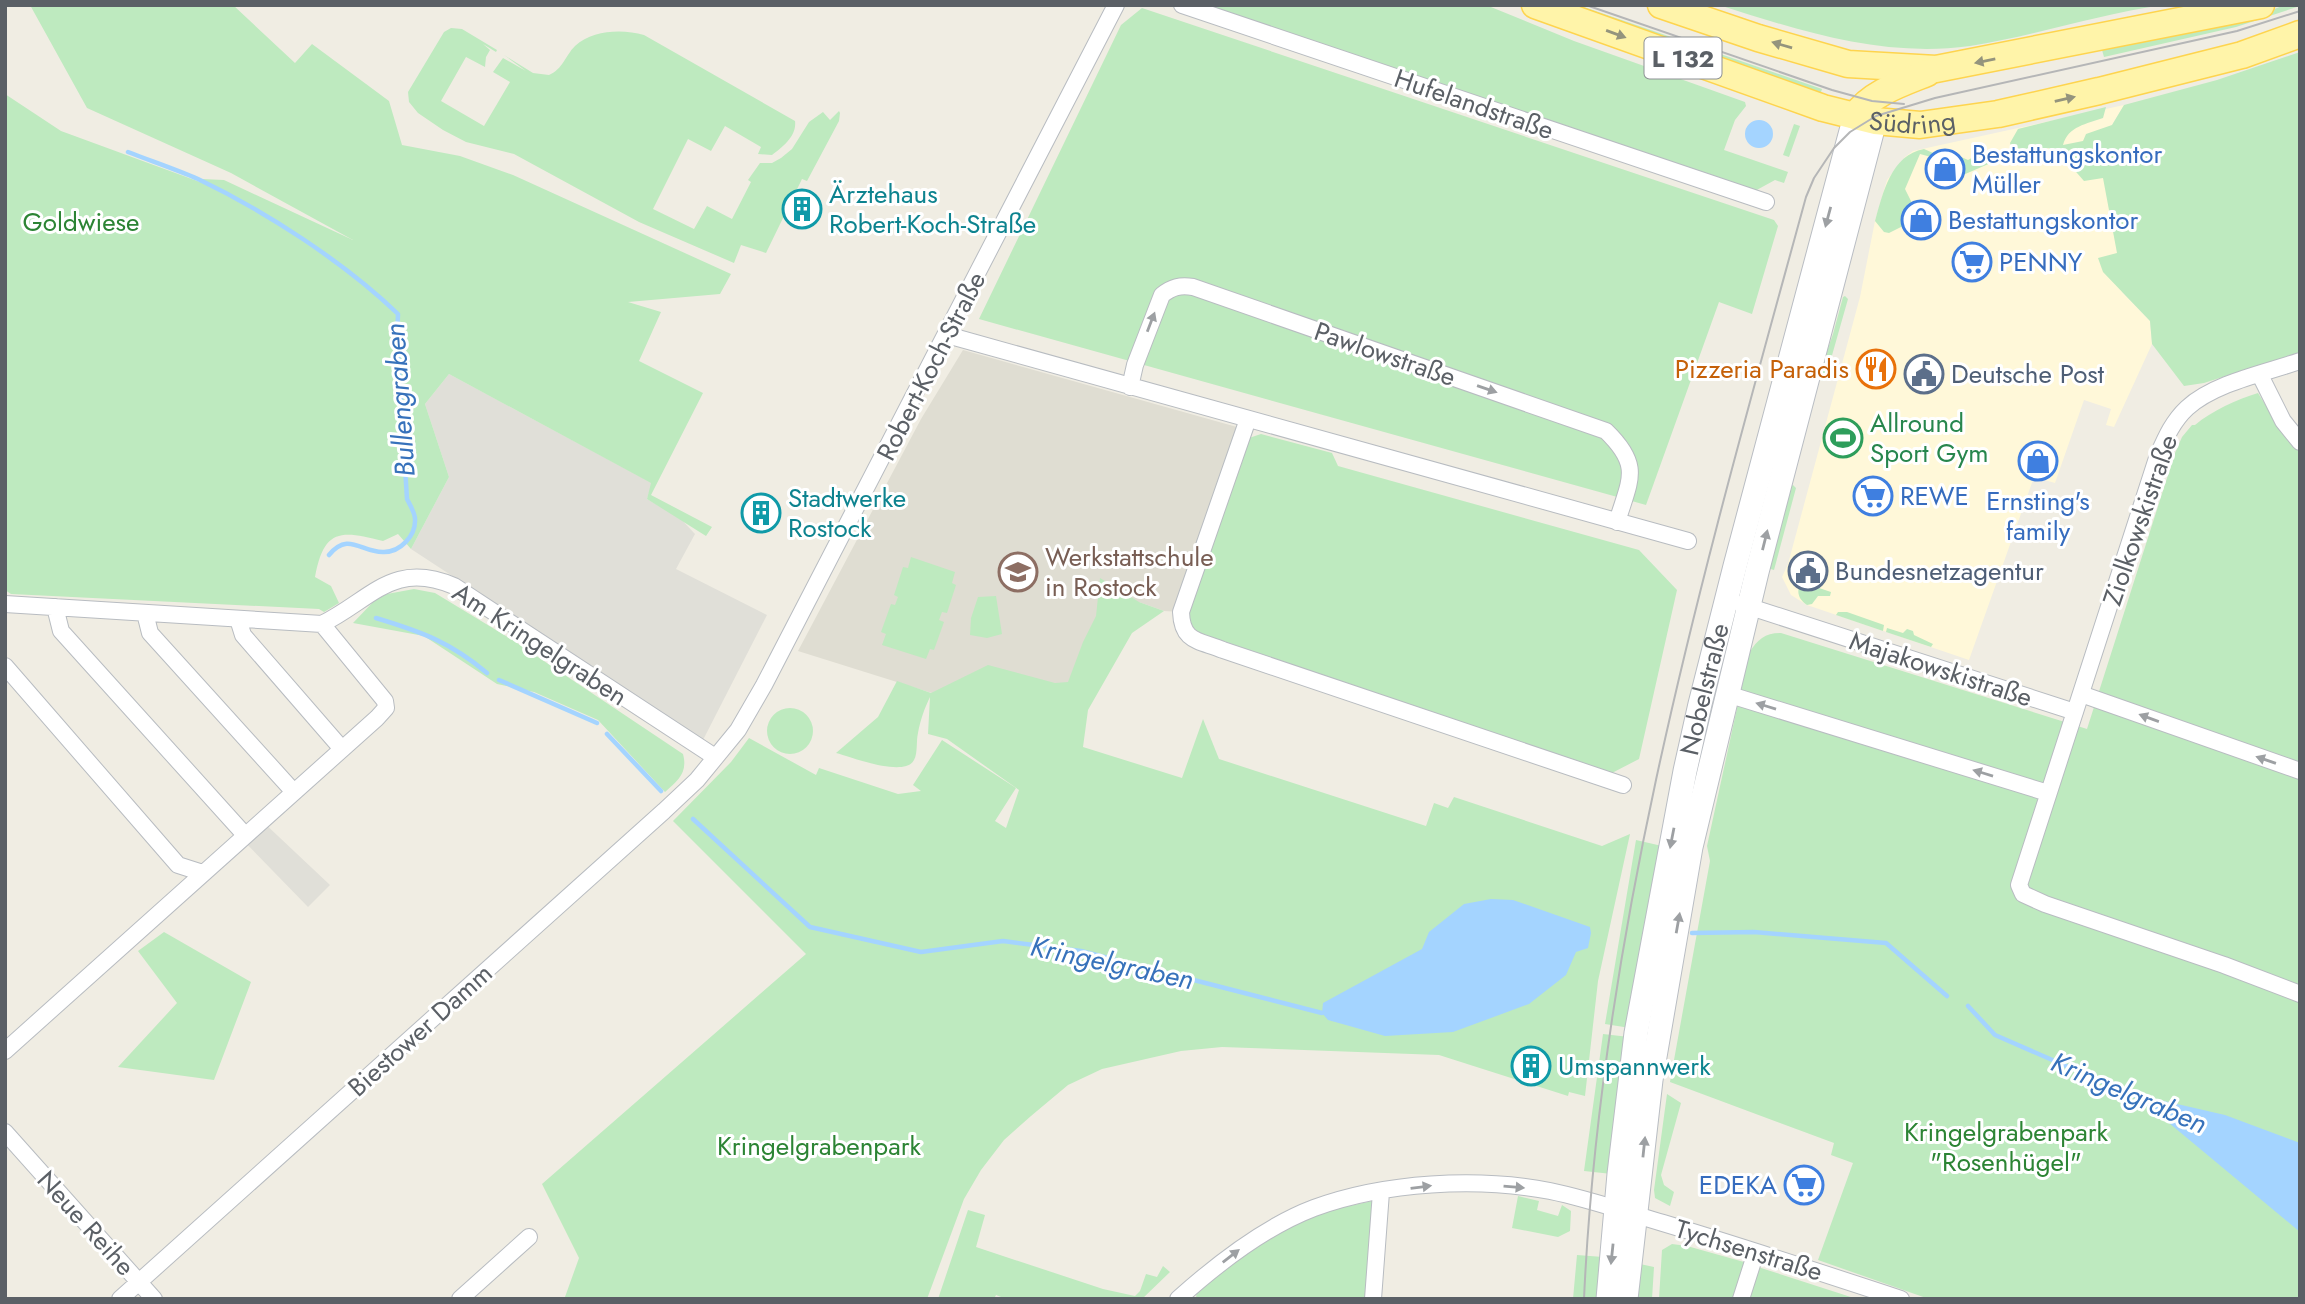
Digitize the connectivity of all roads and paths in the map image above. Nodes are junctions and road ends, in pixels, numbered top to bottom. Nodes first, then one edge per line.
1 (1116, 5) edge
2 (1182, 5) edge
3 (1535, 5) edge
4 (1661, 5) edge
5 (2261, 5) edge
6 (2300, 34) edge
7 (1848, 64) junction
8 (1936, 69) junction
9 (1867, 113) junction
10 (1766, 202) dead end
11 (947, 335) junction
12 (2300, 362) edge
13 (2260, 375) junction
14 (1130, 387) junction
15 (1248, 419) junction
16 (2300, 442) edge
17 (1617, 522) junction
18 (1688, 541) dead end
19 (1738, 603) junction
20 (5, 604) edge
21 (55, 607) junction
22 (145, 613) junction
23 (238, 619) junction
24 (322, 624) junction
25 (5, 666) edge
26 (1727, 694) junction
27 (2081, 694) junction
28 (2075, 712) junction
29 (342, 749) junction
30 (715, 757) junction
31 (2300, 771) edge
32 (1623, 785) dead end
33 (293, 792) junction
34 (2049, 793) junction
35 (245, 835) junction
36 (203, 873) junction
37 (2300, 994) edge
38 (5, 1051) edge
39 (5, 1132) edge
40 (1381, 1192) junction
41 (1626, 1212) junction
42 (529, 1237) dead end
43 (1756, 1252) junction
44 (138, 1282) junction
45 (120, 1299) edge
46 (154, 1299) edge
47 (460, 1299) edge
48 (1178, 1299) edge
49 (1373, 1299) edge
50 (1608, 1299) edge
51 (1626, 1299) edge
52 (1741, 1299) edge
53 (1901, 1299) edge

1 - 11 street, Robert-Koch-Straße
2 - 10 street, Hufelandstraße
3 -> 9 main road, Südring / L 132
7 -> 4 main road, Südring / L 132
5 -> 8 main road, Südring
9 -> 6 main road, Südring
7 - 8 main road, Südring / L 132
7 - 9 main road
8 - 9 main road
9 - 19 main road, Nobelstraße
11 - 14 street
11 - 30 street, Robert-Koch-Straße
12 - 13 street, Ziolkowskistraße
13 - 16 street
13 - 27 street, Ziolkowskistraße
14 - 15 street
14 -> 17 street, Pawlowstraße
15 - 17 street
15 - 32 street
17 - 18 street
19 - 26 main road, Nobelstraße
19 - 28 street, Majakowskistraße
19 -> 41 main road, Nobelstraße
20 - 21 street
21 - 22 street
21 - 35 street
22 - 23 street
22 - 33 street
23 - 24 street
23 - 29 street
24 - 29 street
24 - 30 street, Am Kringelgraben
25 - 36 street
34 -> 26 street
41 -> 26 main road, Nobelstraße
27 - 28 street, Ziolkowskistraße
31 -> 27 street
28 - 34 street
29 - 33 street
30 - 44 street, Biestower Damm
33 - 35 street
34 - 37 street
35 - 36 street
36 - 38 street
39 - 44 street, Neue Reihe
40 -> 41 street, Tychsenstraße
48 -> 40 street, Tychsenstraße
40 - 49 street
41 - 43 street, Tychsenstraße
41 -> 50 main road, Nobelstraße
41 - 51 main road, Nobelstraße
42 - 47 street
43 - 52 street
43 - 53 street, Tychsenstraße
44 - 45 street, Biestower Damm
44 - 46 street, Neue Reihe

